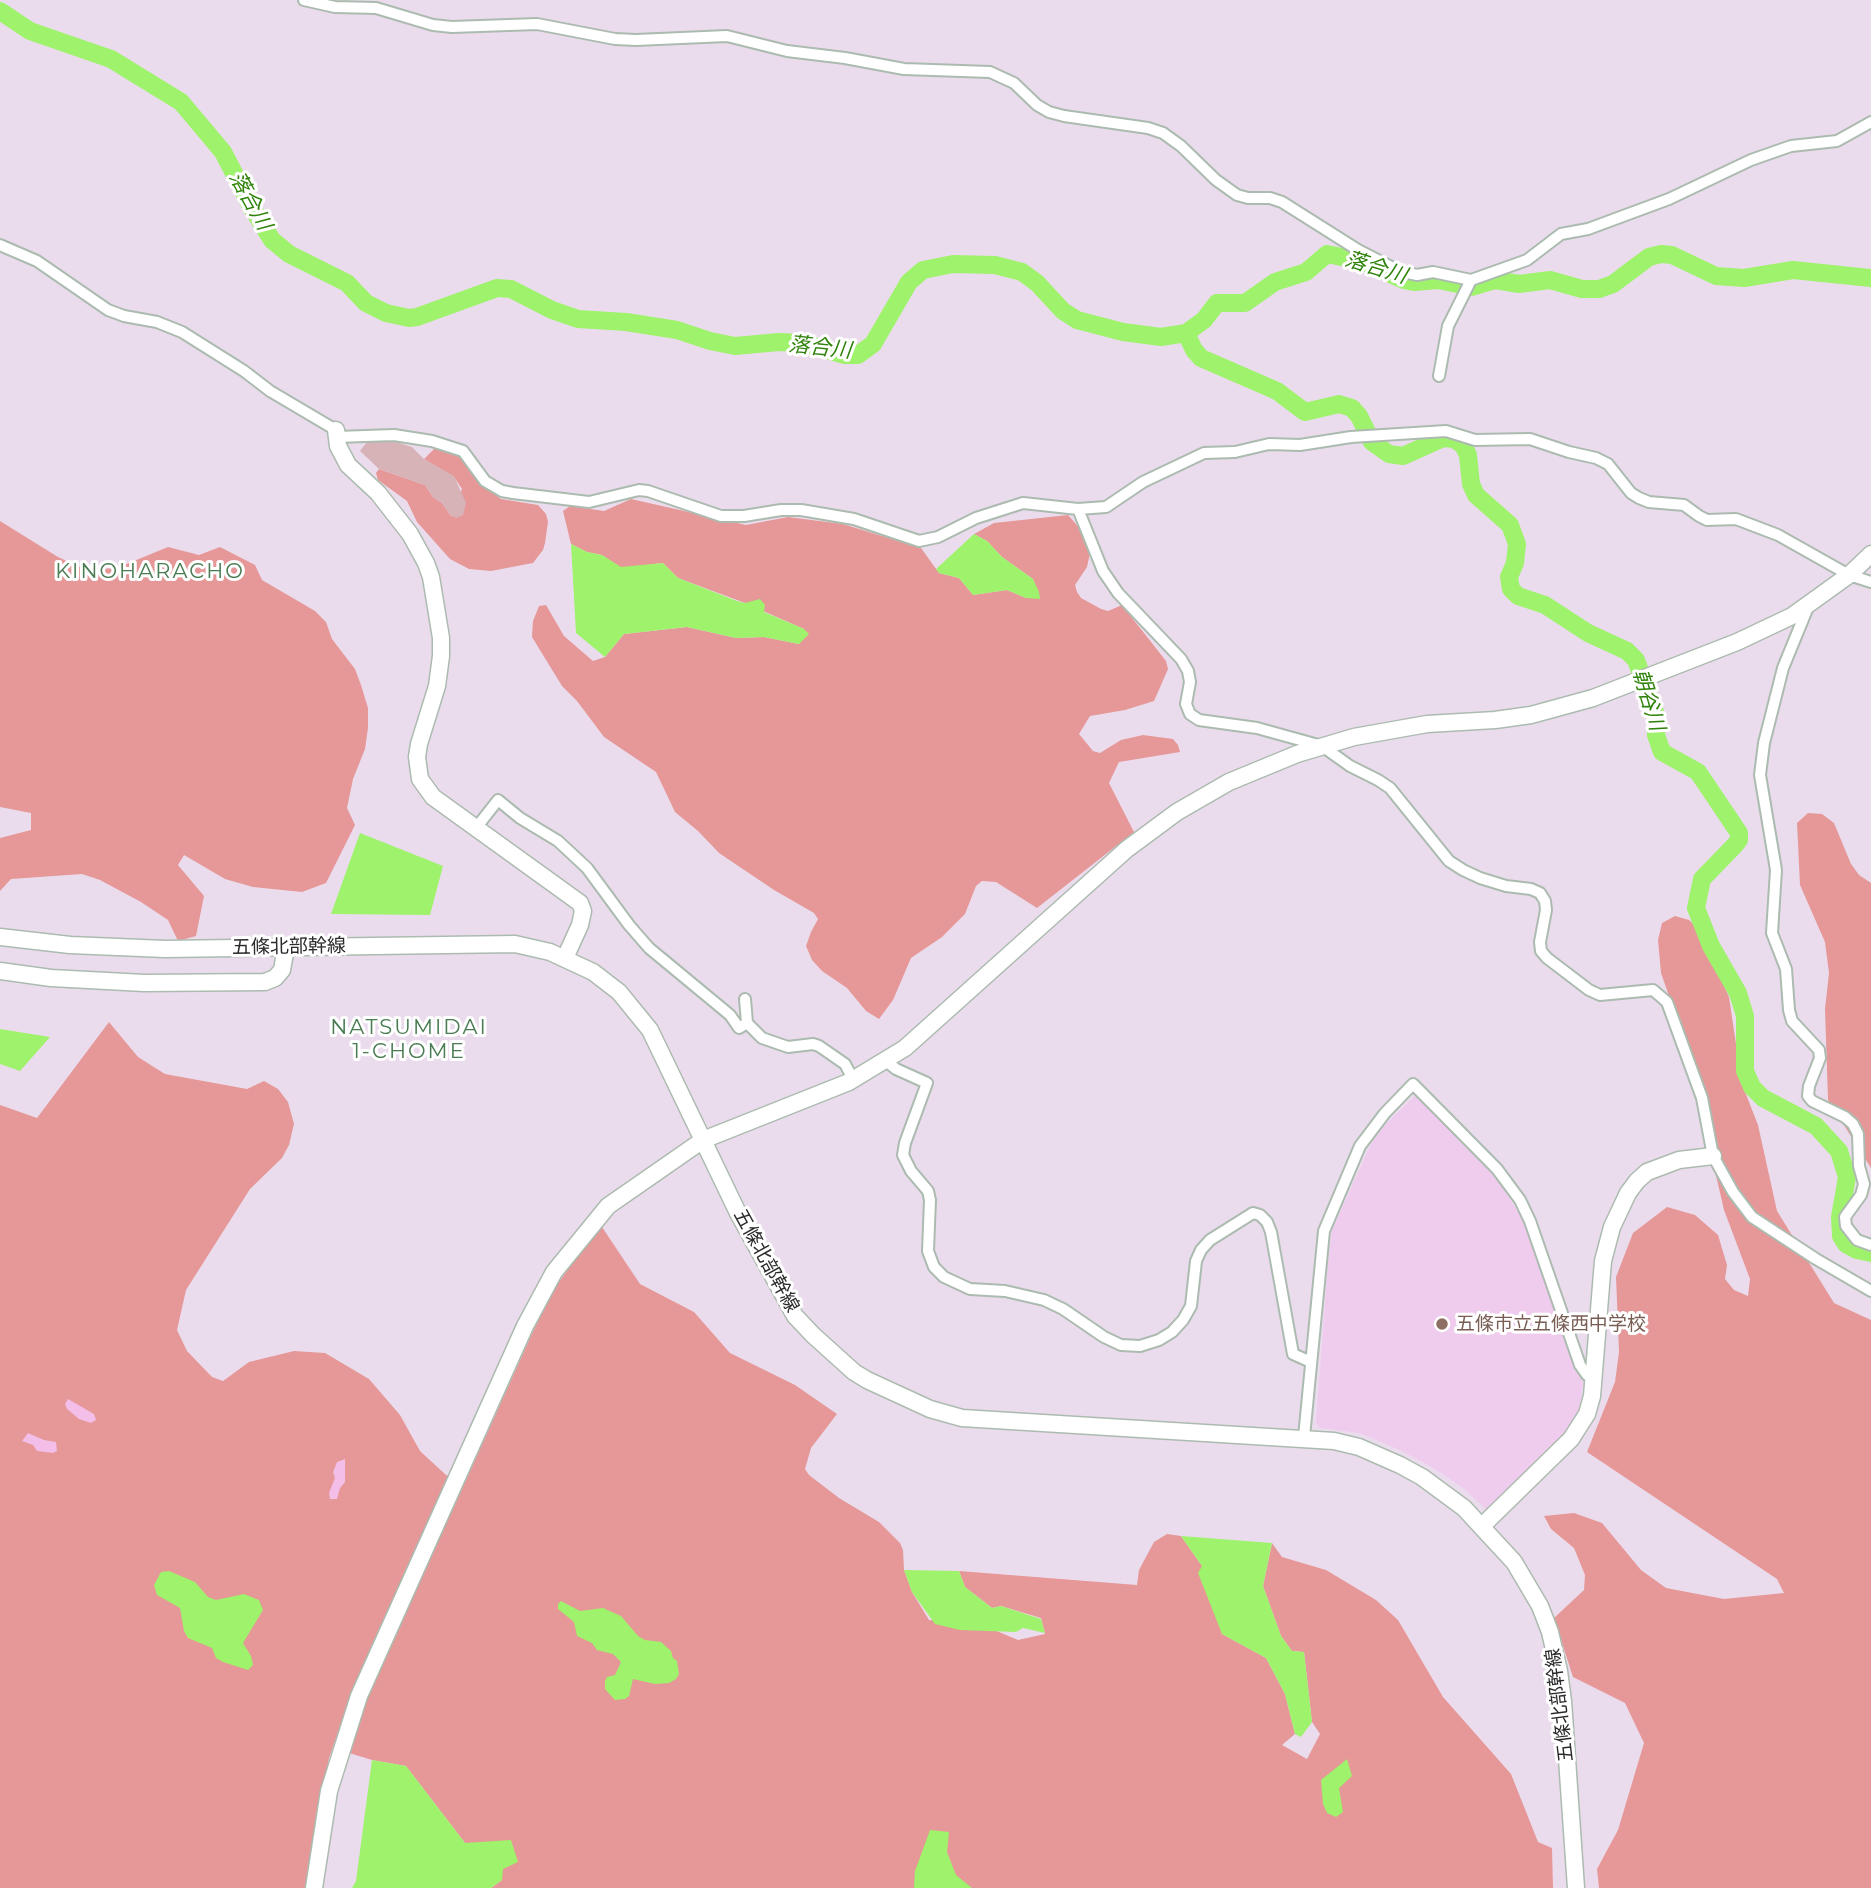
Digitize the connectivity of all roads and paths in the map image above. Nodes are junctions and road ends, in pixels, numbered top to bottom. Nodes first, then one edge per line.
1 (304, 0) edge
2 (1871, 122) edge
3 (0, 245) edge
4 (1471, 280) junction
5 (1439, 376) dead end
6 (337, 433) junction
7 (1078, 509) junction
8 (1871, 554) edge
9 (1849, 575) junction
10 (1871, 582) edge
11 (1808, 606) junction
12 (1322, 746) junction
13 (476, 828) junction
14 (0, 937) edge
15 (286, 947) junction
16 (565, 958) junction
17 (0, 971) edge
18 (746, 999) dead end
19 (743, 1025) junction
20 (886, 1061) junction
21 (853, 1079) junction
22 (703, 1140) junction
23 (1713, 1156) junction
24 (1871, 1245) edge
25 (1871, 1291) edge
26 (1311, 1362) junction
27 (1594, 1378) junction
28 (1304, 1437) junction
29 (1482, 1526) junction
30 (314, 1888) edge
31 (1576, 1888) edge

1 - 4 street
2 - 4 street
3 - 6 street
4 - 5 street
6 - 7 street
6 - 13 street
7 - 9 street
7 - 12 street
8 - 9 street
9 - 10 street
9 - 11 street
11 - 12 street
11 - 24 street
12 - 20 street
12 - 23 street
13 - 16 street
13 - 19 street
14 - 15 street, 五條北部幹線
15 - 16 street, 五條北部幹線
15 - 17 street
16 - 22 street, 五條北部幹線
18 - 19 street
19 - 21 street
20 - 21 street
20 - 26 street
21 - 22 street
22 - 28 street, 五條北部幹線
22 - 30 street
23 - 25 street
23 - 27 street
26 - 27 street
26 - 28 street
27 - 29 street
28 - 29 street, 五條北部幹線
29 - 31 street, 五條北部幹線

